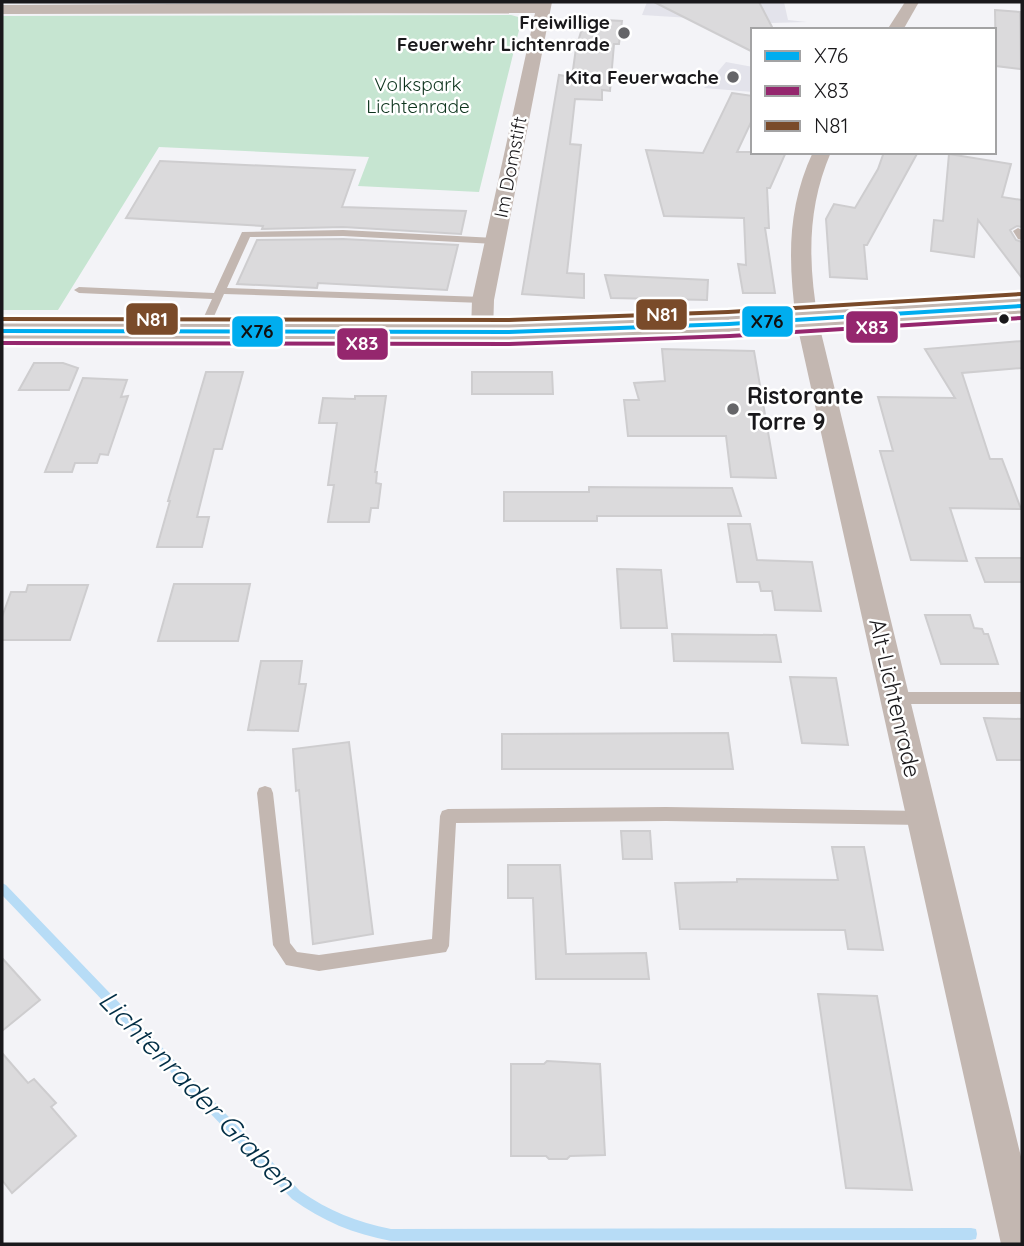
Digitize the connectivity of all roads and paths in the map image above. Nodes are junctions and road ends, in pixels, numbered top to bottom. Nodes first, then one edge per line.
1 (912, 2) edge
2 (544, 5) edge
3 (2, 9) edge
4 (896, 28) edge
5 (821, 154) edge
6 (495, 241) junction
7 (79, 290) dead end
8 (218, 294) junction
9 (483, 300) junction
10 (1022, 306) edge
11 (807, 320) junction
12 (2, 331) edge
13 (202, 332) junction
14 (482, 332) junction
15 (895, 698) junction
16 (1022, 698) edge
17 (265, 793) dead end
18 (922, 818) junction
19 (1022, 1244) edge

1 - 4 street
2 - 3 street
2 - 6 street, Im Domstift
5 - 11 street, Alt-Lichtenrade
6 - 8 lane
6 - 9 street, Im Domstift
7 - 8 lane
8 - 9 lane
8 - 13 lane
9 - 14 street, Im Domstift
10 - 11 street
11 - 14 street
11 - 15 street, Alt-Lichtenrade
12 - 13 street
13 - 14 street
15 - 16 lane
15 - 18 street, Alt-Lichtenrade
17 - 18 lane
18 - 19 street, Alt-Lichtenrade

